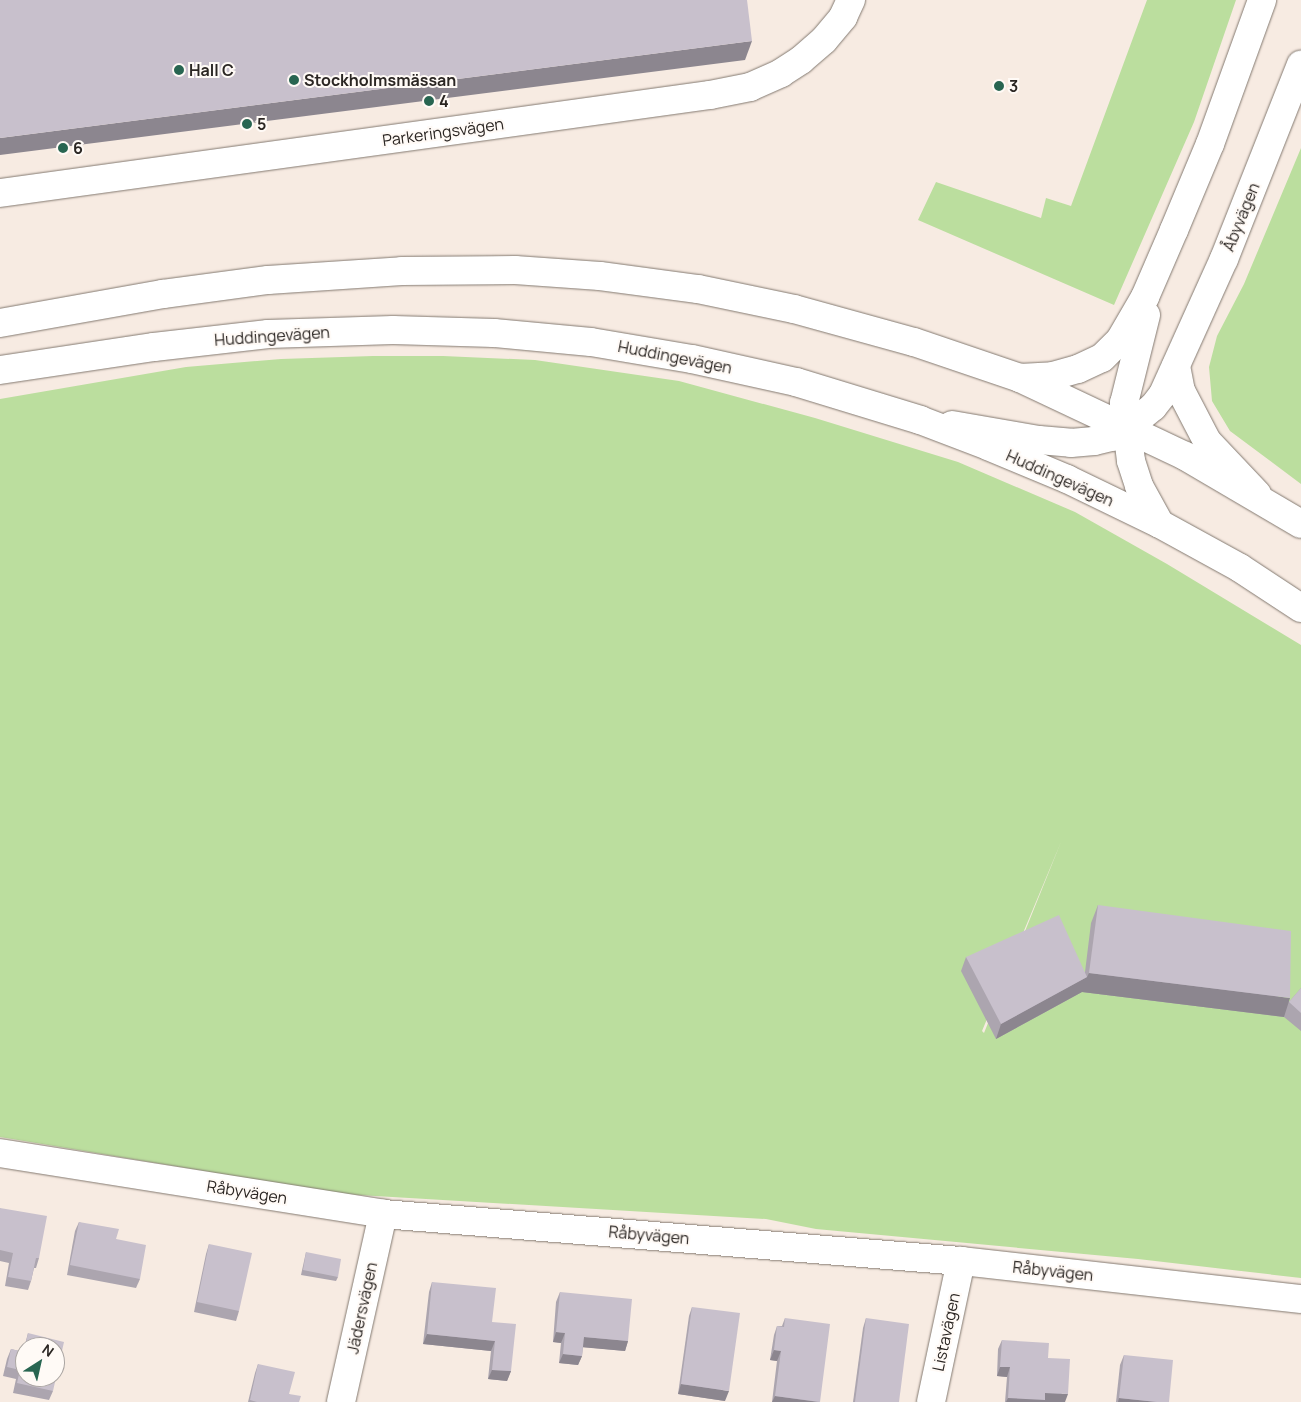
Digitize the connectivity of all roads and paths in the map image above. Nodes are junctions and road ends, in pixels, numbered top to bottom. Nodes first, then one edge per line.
1 (851, 0) edge
2 (1262, 0) edge
3 (1301, 65) edge
4 (0, 192) edge
5 (1160, 263) junction
6 (0, 323) edge
7 (1176, 366) junction
8 (0, 370) edge
9 (1020, 378) junction
10 (920, 420) junction
11 (1128, 428) junction
12 (1263, 501) junction
13 (1160, 524) junction
14 (1301, 524) edge
15 (1301, 608) edge
16 (0, 1153) edge
17 (383, 1214) junction
18 (961, 1262) junction
19 (1301, 1299) edge
20 (341, 1402) edge
21 (931, 1402) edge

1 - 4 street, Parkeringsvägen
2 - 5 street
3 - 7 street, Åbyvägen
5 - 9 street
5 - 11 street
6 - 9 street
7 - 11 street, Åbyvägen
7 - 12 street
8 - 10 street, Huddingevägen
9 - 11 street
10 - 11 street, Åbyvägen
10 - 13 street, Huddingevägen
11 - 12 street
11 - 13 street
12 - 14 street
13 - 15 street, Huddingevägen
16 - 17 street, Råbyvägen
17 - 18 street, Råbyvägen
17 - 20 street, Jädersvägen
18 - 19 street, Råbyvägen
18 - 21 street, Listavägen

